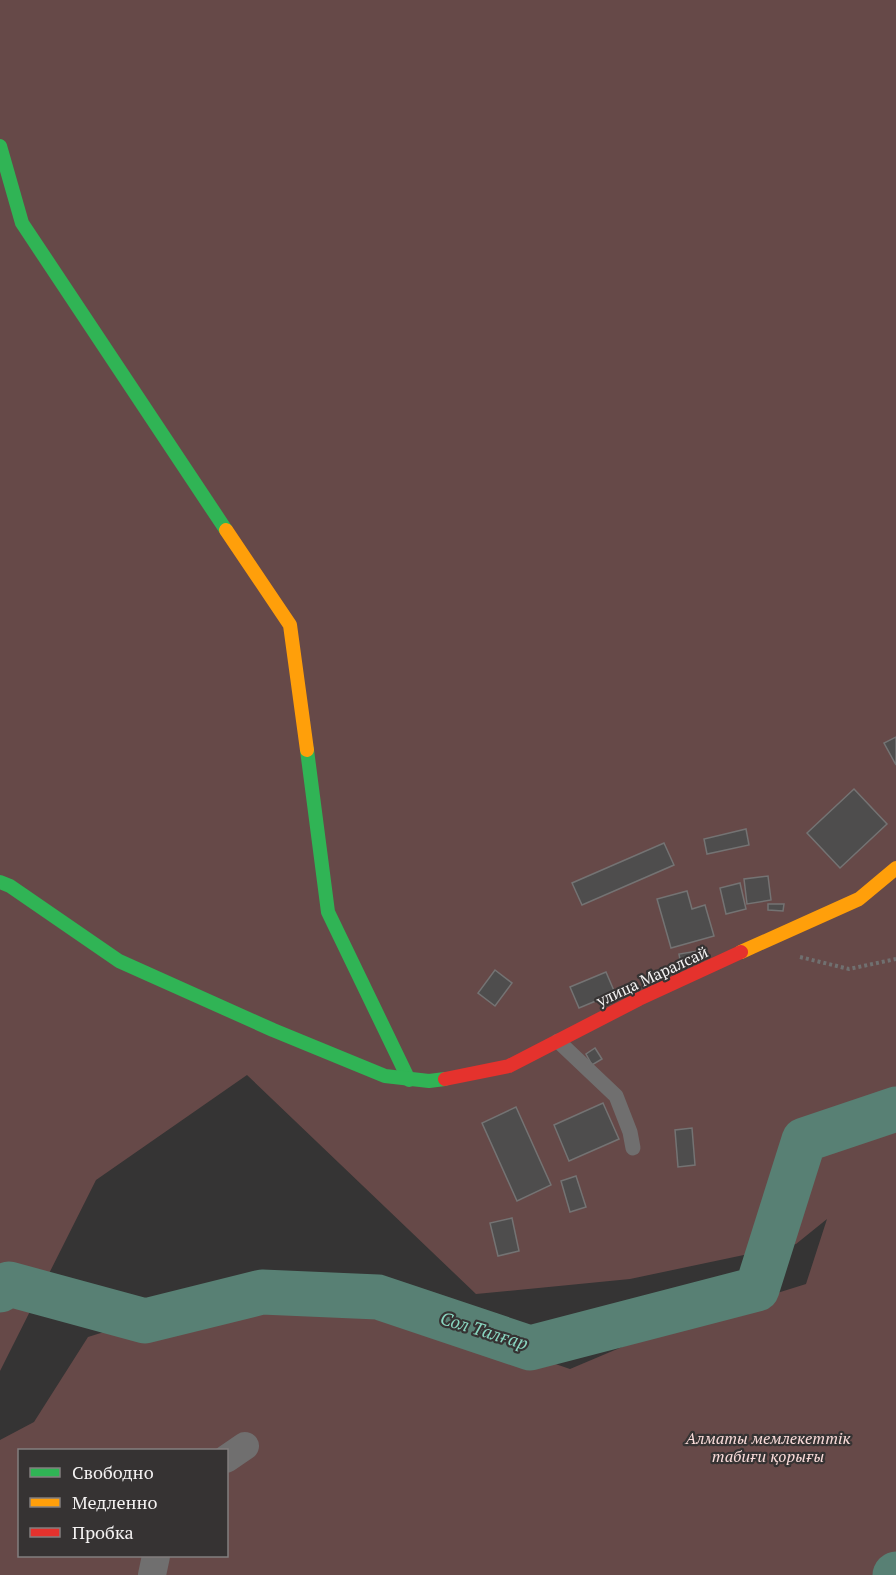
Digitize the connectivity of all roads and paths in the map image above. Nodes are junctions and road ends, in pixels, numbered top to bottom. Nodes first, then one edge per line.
1 (0, 146) edge
2 (896, 868) edge
3 (0, 882) edge
4 (797, 957) dead end
5 (896, 959) edge
6 (558, 1041) junction
7 (409, 1080) junction
8 (633, 1148) dead end
9 (156, 1557) edge
10 (152, 1575) edge

1 - 7 street
2 - 6 street, улица Маралсай
3 - 7 street, улица Маралсай
4 - 5 path
6 - 7 street, улица Маралсай
6 - 8 lane
9 - 10 street

